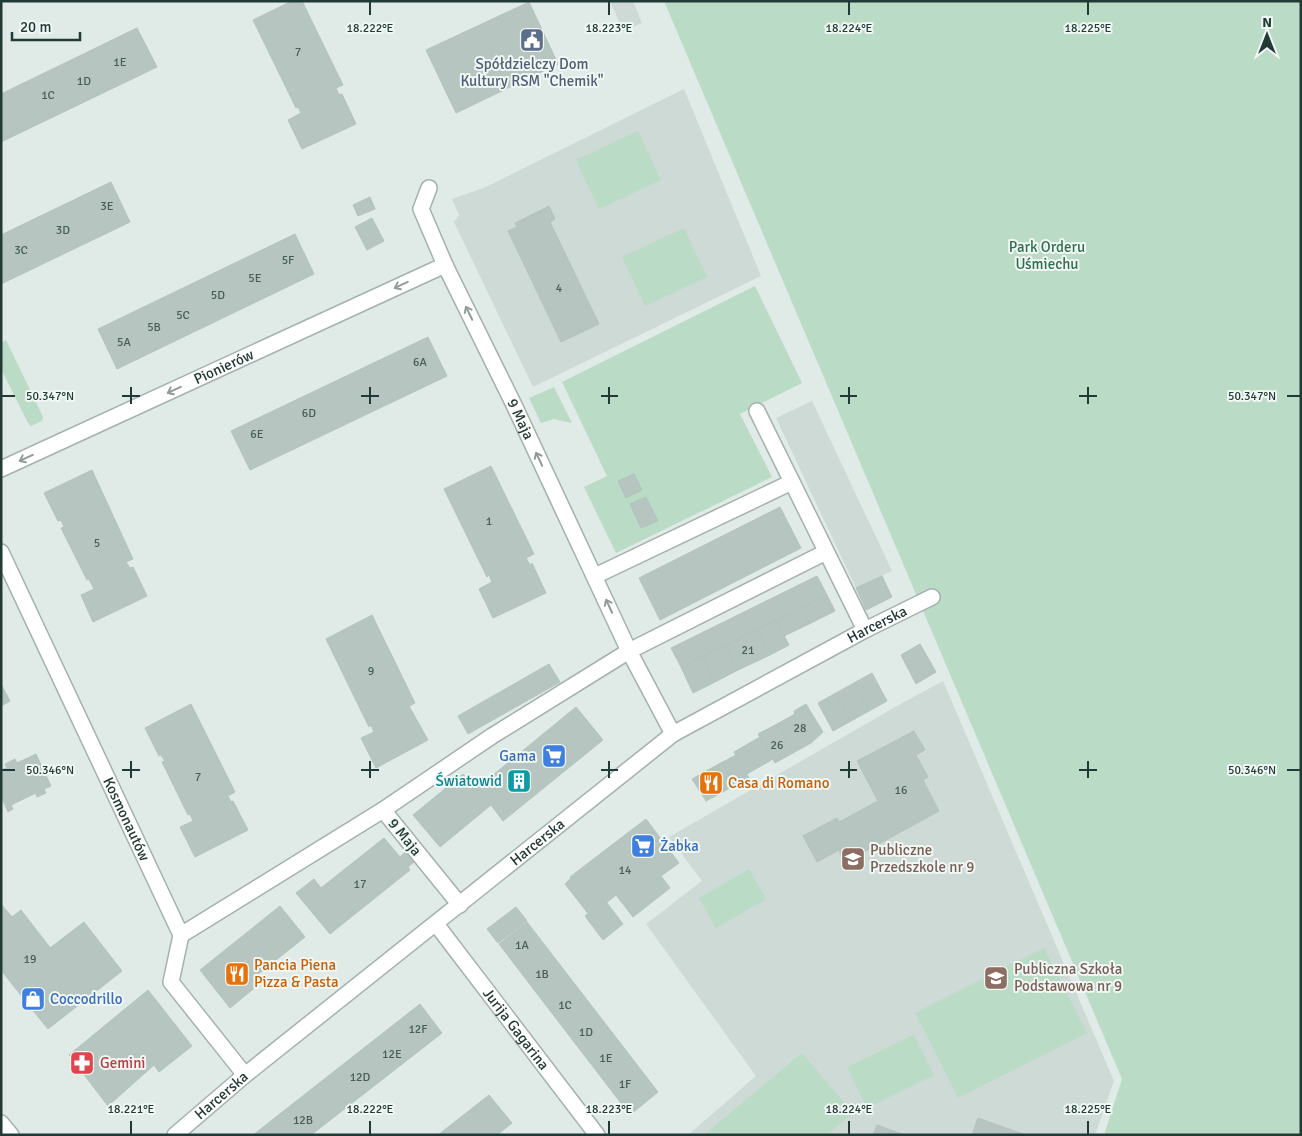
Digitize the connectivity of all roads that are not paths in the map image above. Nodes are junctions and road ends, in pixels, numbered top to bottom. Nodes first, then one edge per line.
1 (429, 188) dead end
2 (445, 265) junction
3 (757, 411) dead end
4 (1, 469) edge
5 (792, 482) junction
6 (1, 552) edge
7 (826, 552) junction
8 (595, 576) junction
9 (932, 597) dead end
10 (865, 630) junction
11 (629, 651) junction
12 (673, 734) junction
13 (383, 810) junction
14 (460, 905) junction
15 (436, 924) junction
16 (182, 935) junction
17 (245, 1075) junction
18 (1, 1123) edge
19 (10, 1135) edge
20 (175, 1135) edge
21 (597, 1135) edge

1 - 2 street, 9 Maja
2 -> 4 street, Pionierów
8 -> 2 street, 9 Maja
3 - 5 street
5 - 7 street
5 - 8 street
6 - 16 street, Kosmonautów
7 - 10 street
7 - 11 street
11 -> 8 street, 9 Maja
9 - 10 street, Harcerska
10 - 12 street, Harcerska
11 - 12 street, 9 Maja
11 - 13 street, 9 Maja
12 - 14 street, Harcerska
13 - 14 street, 9 Maja
13 - 16 street
14 - 15 street, Harcerska
15 - 17 street, Harcerska
15 - 21 street, Jurija Gagarina
16 - 17 street
17 - 20 street, Harcerska
18 - 19 street

